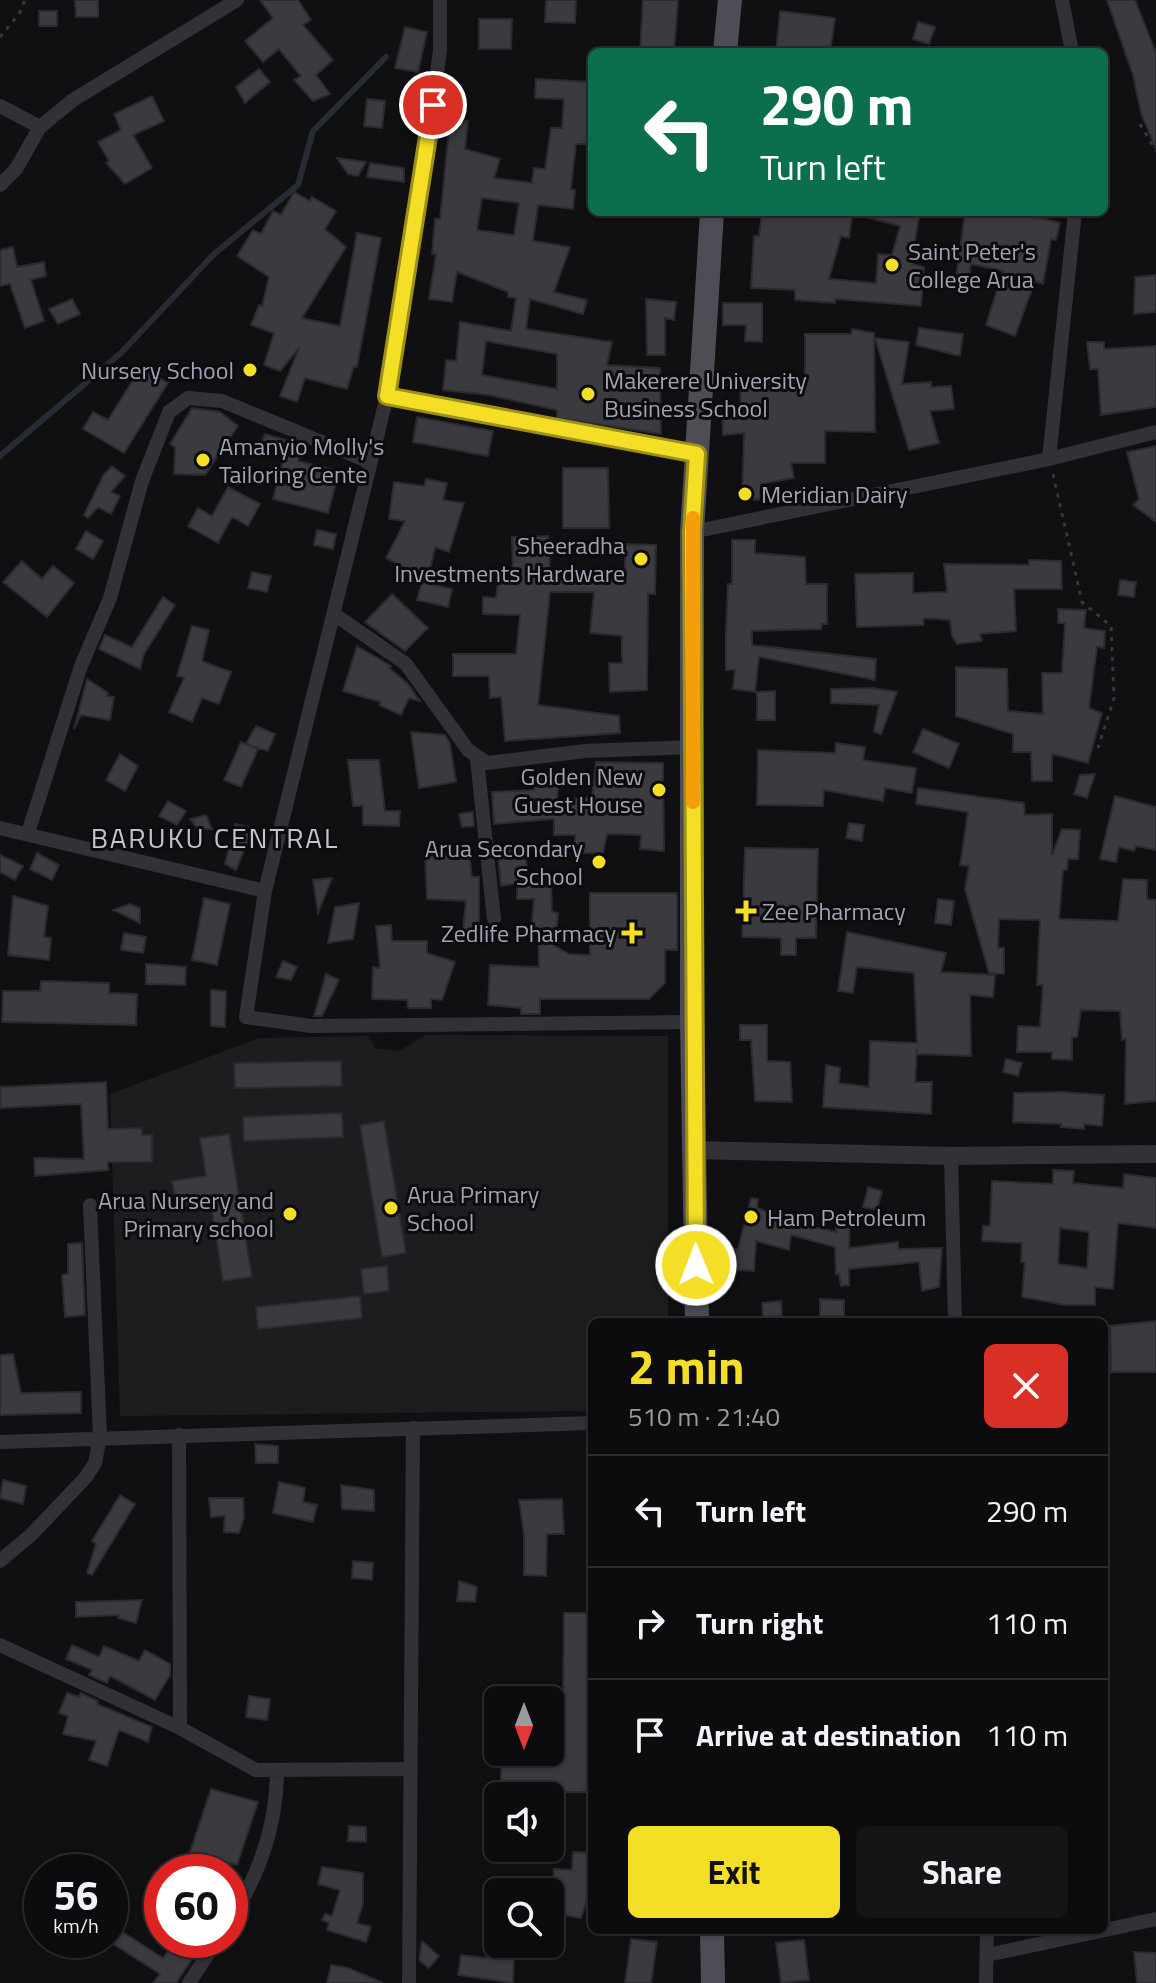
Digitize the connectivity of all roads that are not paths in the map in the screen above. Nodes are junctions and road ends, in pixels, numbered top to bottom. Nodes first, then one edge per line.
1 (237, 0) edge
2 (440, 0) edge
3 (730, 0) edge
4 (1062, 0) edge
5 (725, 48) edge
6 (1071, 48) edge
7 (0, 106) edge
8 (40, 127) junction
9 (0, 185) edge
10 (712, 216) edge
11 (1075, 216) edge
12 (387, 396) junction
13 (1156, 432) edge
14 (697, 454) junction
15 (1049, 459) junction
16 (370, 462) junction
17 (692, 532) junction
18 (334, 614) junction
19 (693, 747) junction
20 (477, 759) junction
21 (0, 828) edge
22 (28, 833) junction
23 (265, 891) junction
24 (494, 919) dead end
25 (692, 1022) junction
26 (693, 1150) junction
27 (1156, 1154) edge
28 (951, 1156) junction
29 (90, 1205) dead end
30 (697, 1318) edge
31 (955, 1318) edge
32 (588, 1423) edge
33 (413, 1428) junction
34 (179, 1435) junction
35 (100, 1437) junction
36 (0, 1442) edge
37 (0, 1561) edge
38 (0, 1645) edge
39 (180, 1728) junction
40 (410, 1769) junction
41 (277, 1770) junction
42 (248, 1891) edge
43 (1156, 1919) edge
44 (1108, 1929) edge
45 (712, 1934) edge
46 (987, 1934) edge
47 (1086, 1934) edge
48 (987, 1955) junction
49 (205, 1958) edge
50 (189, 1983) edge
51 (409, 1983) edge
52 (713, 1983) edge
53 (986, 1983) edge

1 - 8 street
2 - 12 street
3 - 5 main road
4 - 6 street
7 - 8 street
8 - 9 street
10 - 14 main road
11 - 15 street
12 - 14 street
12 - 16 street
13 - 15 street
14 - 17 main road
15 - 17 street
16 - 18 street
16 - 22 street
17 - 19 main road
18 - 20 street
18 - 23 street
19 - 20 street
19 - 25 main road
20 - 24 street
21 - 22 street
22 - 23 street
23 - 25 street
25 - 26 main road
26 - 28 street
26 - 30 main road
27 - 28 street
28 - 31 street
29 - 35 street
32 - 33 street
33 - 34 street
33 - 40 street
34 - 35 street
34 - 39 street
35 - 36 street
35 - 37 street
38 - 39 street
39 - 41 street
40 - 41 street
40 - 51 street
41 - 42 street
43 - 44 street
45 - 52 main road
46 - 48 street
47 - 48 street
48 - 53 street
49 - 50 street

